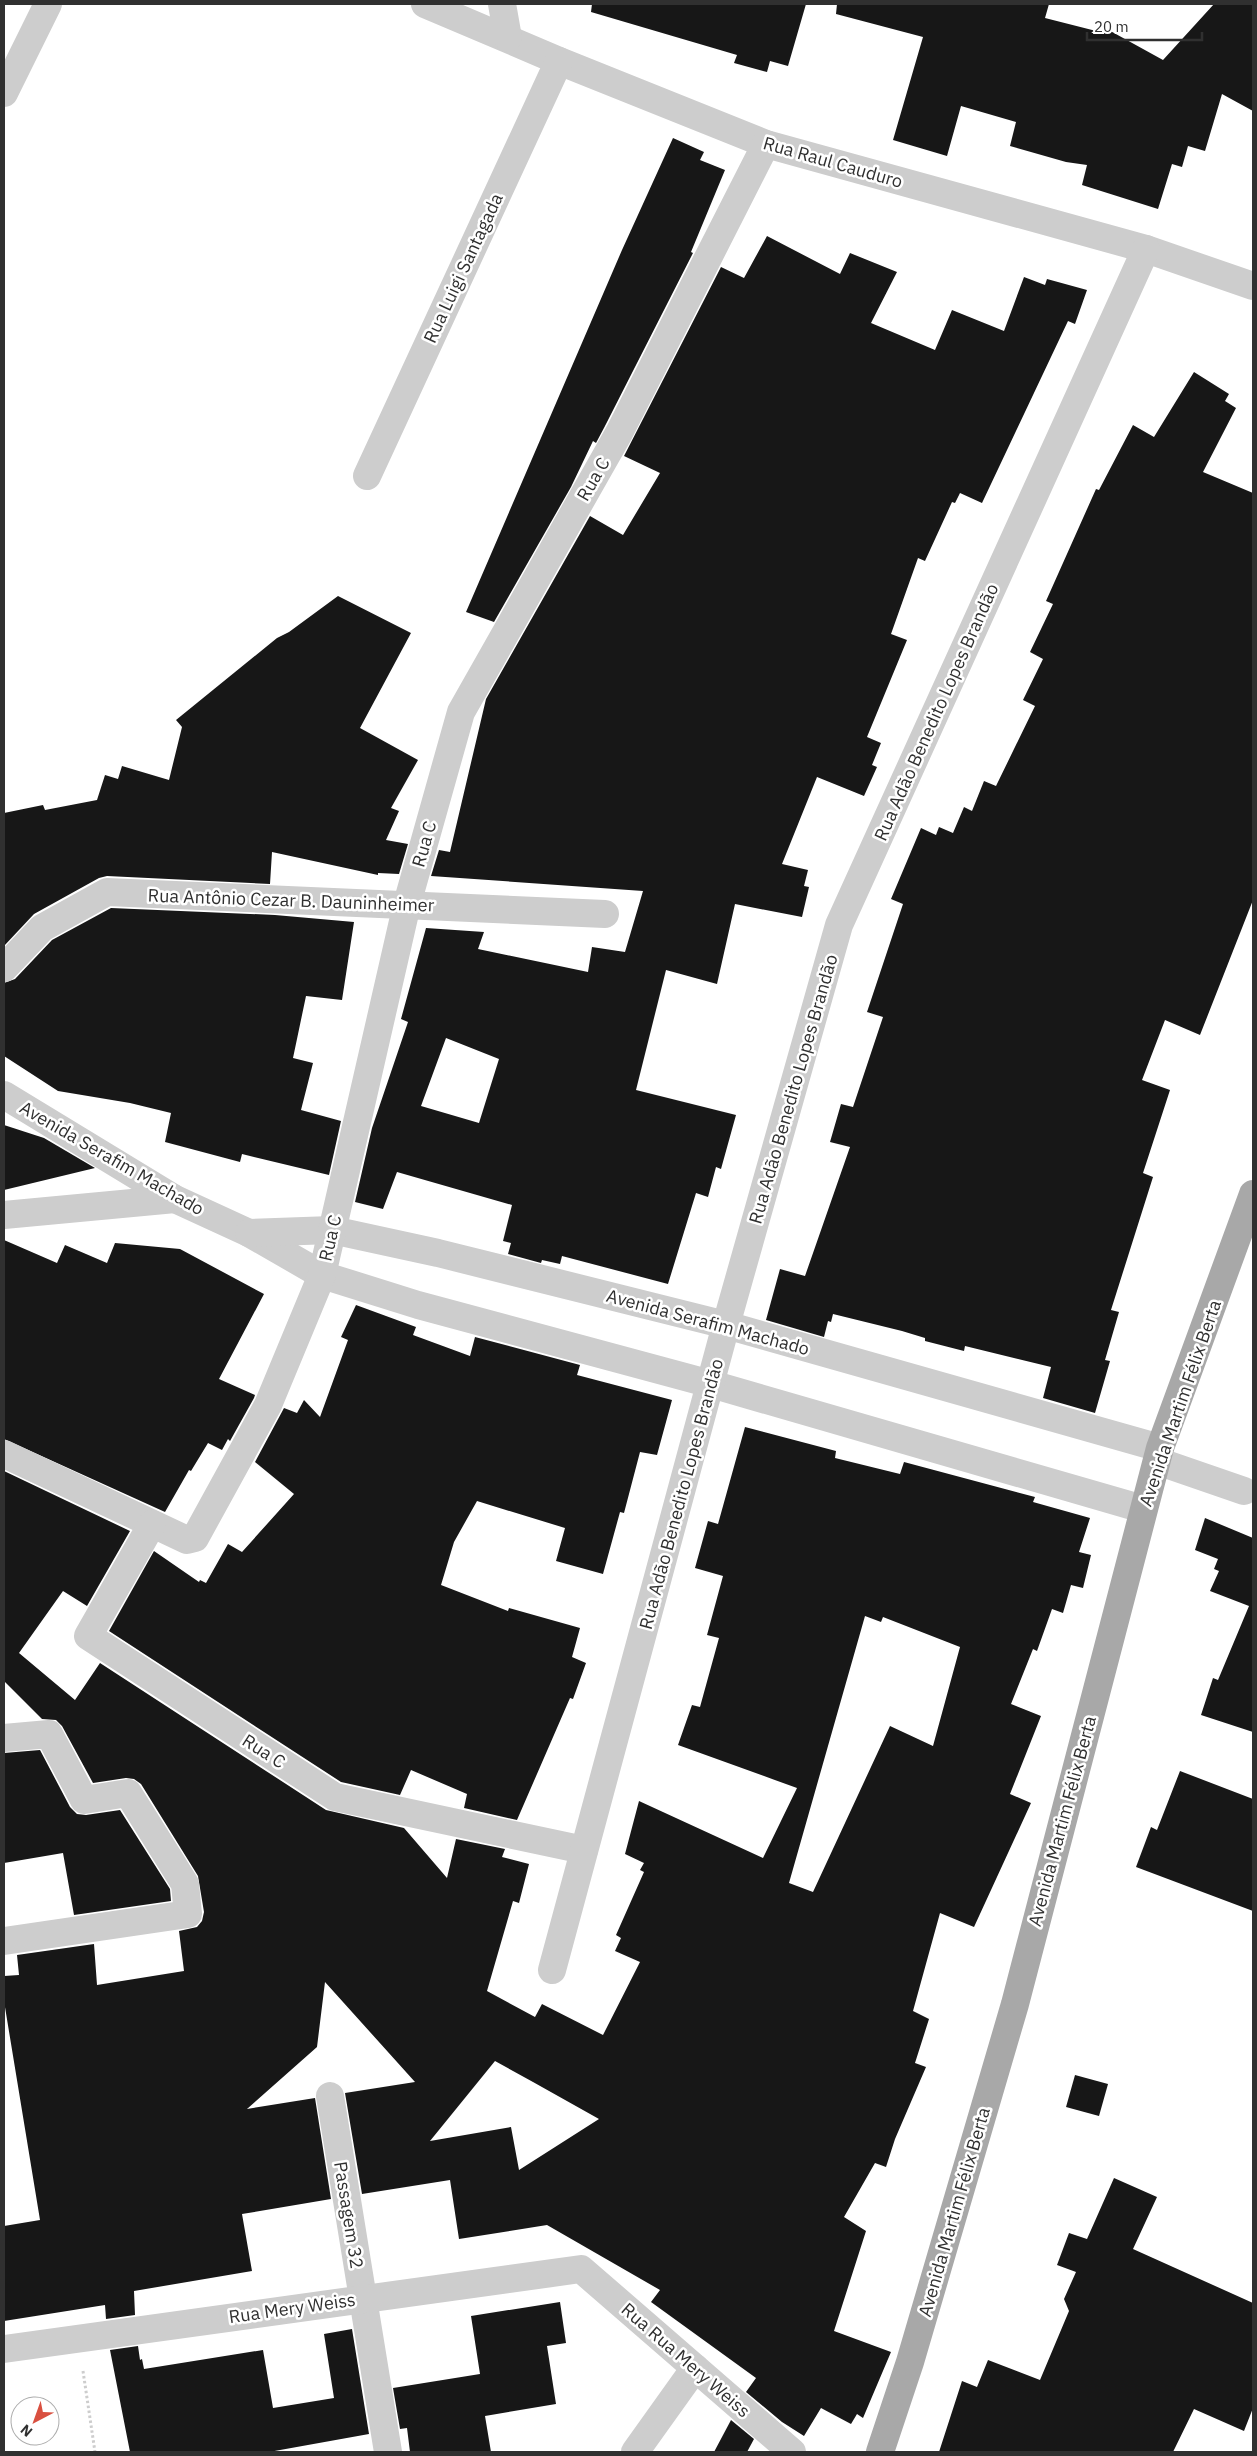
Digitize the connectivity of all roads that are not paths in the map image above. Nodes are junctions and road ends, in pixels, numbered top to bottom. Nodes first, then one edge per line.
1 (48, 4) edge
2 (502, 4) edge
3 (429, 5) edge
4 (508, 38) junction
5 (559, 61) junction
6 (4, 93) edge
7 (766, 144) junction
8 (1146, 249) junction
9 (1253, 286) edge
10 (367, 476) dead end
11 (407, 904) junction
12 (605, 914) dead end
13 (4, 968) edge
14 (4, 1095) edge
15 (1253, 1194) edge
16 (175, 1199) junction
17 (4, 1215) edge
18 (332, 1230) junction
19 (249, 1233) junction
20 (322, 1275) junction
21 (726, 1325) junction
22 (711, 1384) junction
23 (4, 1454) edge
24 (1159, 1455) junction
25 (1244, 1491) dead end
26 (1143, 1509) junction
27 (152, 1524) junction
28 (4, 1738) edge
29 (584, 1850) junction
30 (4, 1941) edge
31 (552, 1970) dead end
32 (330, 2096) dead end
33 (581, 2269) joint
34 (363, 2298) junction
35 (4, 2349) edge
36 (695, 2368) junction
37 (388, 2452) edge
38 (635, 2452) edge
39 (792, 2452) edge
40 (880, 2452) edge

1 - 6 street
2 - 4 street
3 - 4 street, Rua Raul Cauduro
4 - 5 street, Rua Raul Cauduro
5 - 7 street, Rua Raul Cauduro
5 - 10 street, Rua Luigi Santagada
7 - 8 street, Rua Raul Cauduro
7 - 11 street, Rua C
8 - 9 street, Rua Raul Cauduro
8 - 21 street, Rua Adão Benedito Lopes Brandão
11 - 12 street, Rua Antônio Cezar B. Dauninheimer
11 - 13 street, Rua Antônio Cezar B. Dauninheimer
11 - 18 street, Rua C
14 - 16 street, Avenida Serafim Machado
15 - 24 main road, Avenida Martim Félix Berta
16 - 17 street
16 - 19 street, Avenida Serafim Machado
18 - 19 street, Avenida Serafim Machado
18 - 20 street, Rua C
18 - 21 street, Avenida Serafim Machado
19 - 20 street, Avenida Serafim Machado
20 - 22 street, Avenida Serafim Machado
20 - 27 street, Rua C
21 - 22 street, Rua Adão Benedito Lopes Brandão
21 - 24 street, Avenida Serafim Machado
22 - 26 street, Avenida Serafim Machado
22 - 29 street, Rua Adão Benedito Lopes Brandão
23 - 27 street, Rua C
24 - 25 street, Avenida Serafim Machado
24 - 26 main road, Avenida Martim Félix Berta
26 - 40 main road, Avenida Martim Félix Berta
27 - 29 street, Rua C
28 - 30 street
29 - 31 street, Rua Adão Benedito Lopes Brandão
32 - 34 street, Passagem 32
33 - 34 street, Rua Mery Weiss
33 - 36 street, Rua Rua Mery Weiss
34 - 35 street, Rua Mery Weiss
34 - 37 street, Passagem 32
36 - 38 street
36 - 39 street, Rua Rua Mery Weiss

